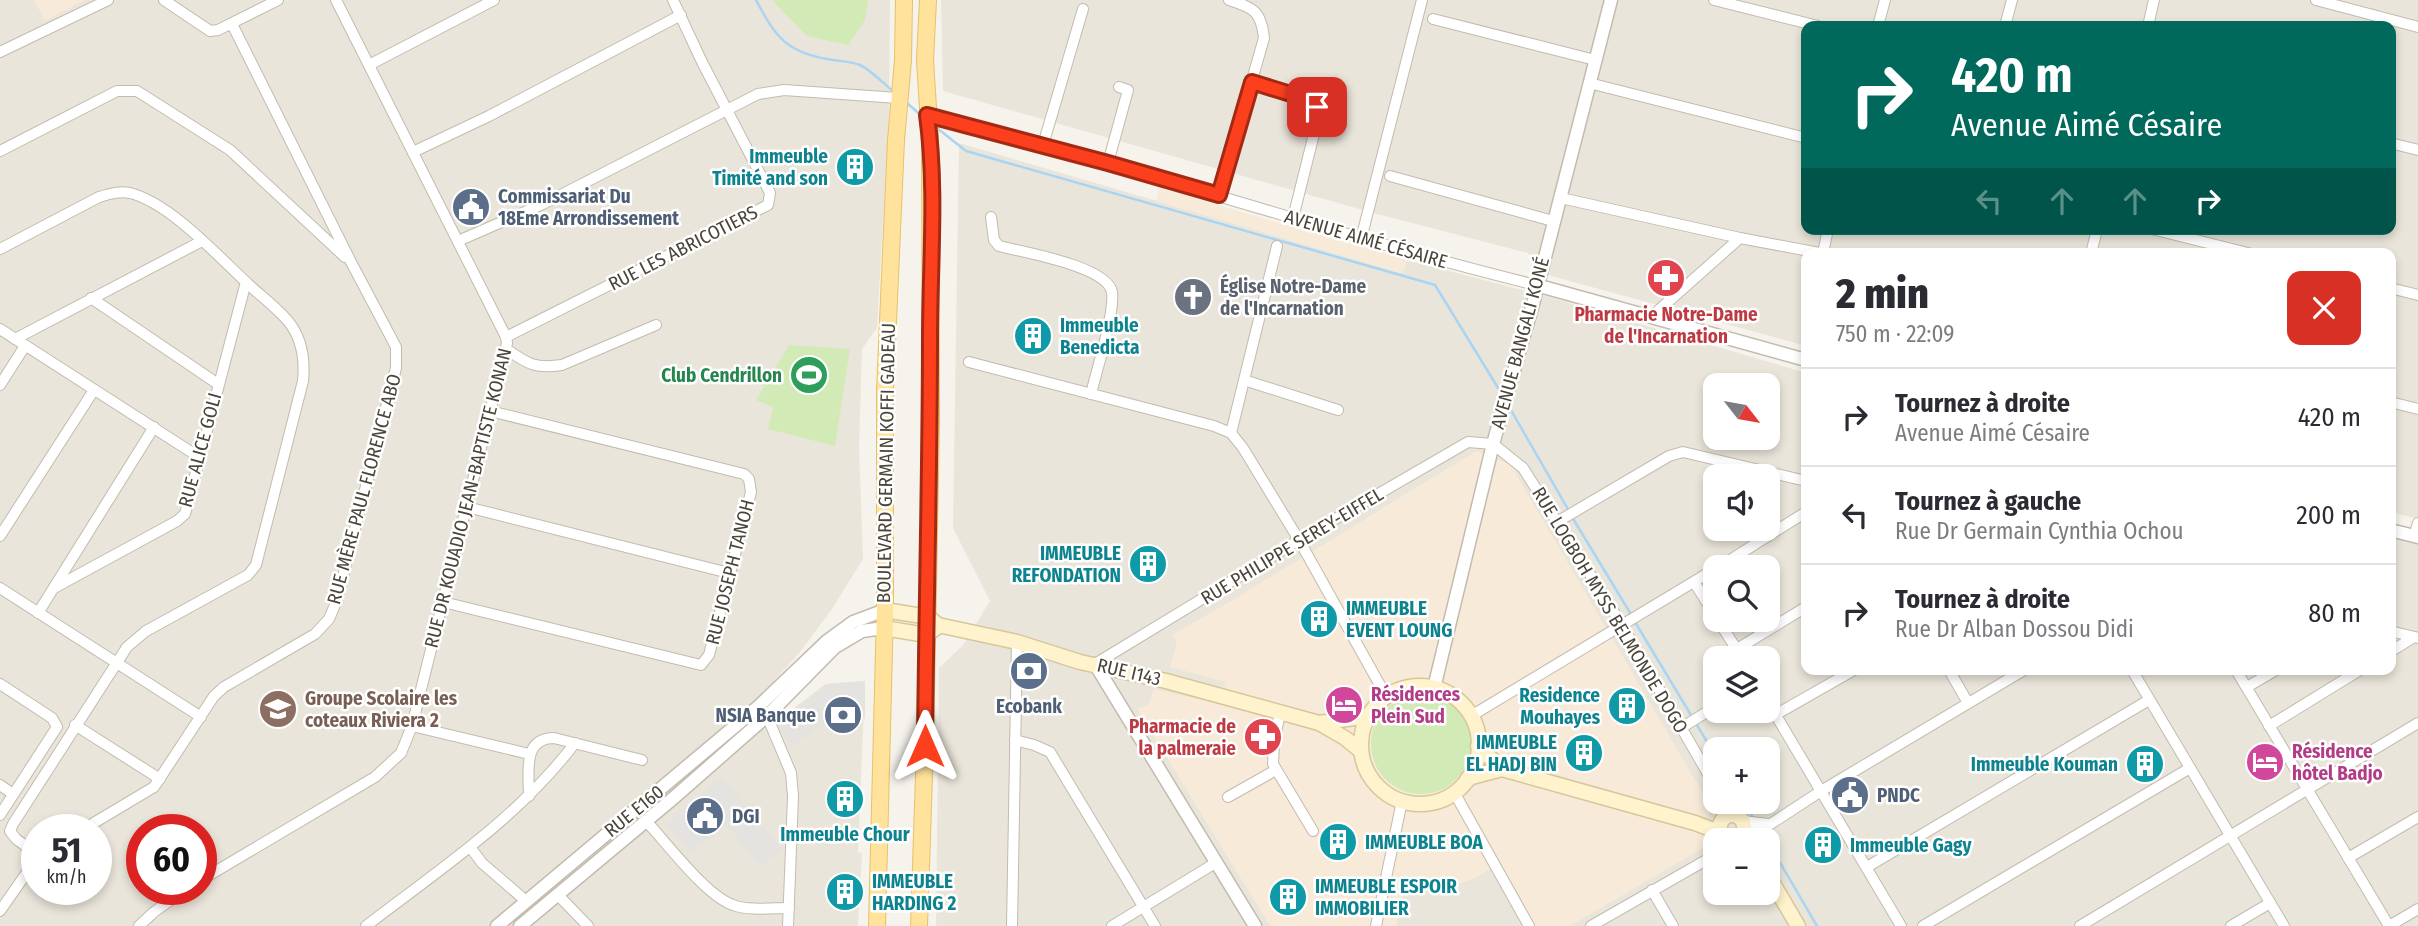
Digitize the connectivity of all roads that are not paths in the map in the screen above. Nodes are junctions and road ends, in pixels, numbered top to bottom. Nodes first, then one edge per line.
1 (108, 0) edge
2 (164, 0) edge
3 (278, 0) edge
4 (336, 0) edge
5 (494, 0) edge
6 (673, 0) edge
7 (904, 0) edge
8 (928, 0) edge
9 (1229, 0) edge
10 (1422, 0) edge
11 (1611, 0) edge
12 (1714, 0) edge
13 (1885, 0) edge
14 (2012, 0) edge
15 (2154, 0) edge
16 (2316, 0) edge
17 (1083, 9) dead end
18 (681, 15) junction
19 (1433, 19) dead end
20 (1879, 21) edge
21 (2007, 21) edge
22 (2149, 21) edge
23 (2395, 21) edge
24 (2396, 21) edge
25 (1801, 22) edge
26 (232, 24) junction
27 (2418, 27) edge
28 (0, 52) edge
29 (1595, 60) junction
30 (369, 65) junction
31 (1252, 82) junction
32 (1589, 83) junction
33 (1119, 88) dead end
34 (898, 98) junction
35 (728, 108) junction
36 (927, 115) junction
37 (1801, 137) edge
38 (2396, 144) edge
39 (1043, 145) junction
40 (2418, 150) edge
41 (0, 151) edge
42 (413, 152) junction
43 (1108, 163) junction
44 (1390, 176) dead end
45 (1219, 195) junction
46 (1561, 198) junction
47 (991, 216) dead end
48 (1293, 218) junction
49 (1553, 221) junction
50 (2176, 235) edge
51 (1740, 238) junction
52 (1361, 239) junction
53 (202, 241) junction
54 (458, 241) junction
55 (1277, 246) dead end
56 (2228, 248) edge
57 (0, 249) edge
58 (1801, 249) edge
59 (351, 262) junction
60 (246, 282) junction
61 (1536, 285) junction
62 (2396, 290) edge
63 (2418, 295) edge
64 (91, 298) junction
65 (1651, 317) junction
66 (656, 326) dead end
67 (0, 329) edge
68 (506, 337) junction
69 (15, 339) junction
70 (25, 346) junction
71 (506, 349) junction
72 (1801, 359) edge
73 (969, 362) dead end
74 (1244, 380) junction
75 (218, 384) junction
76 (0, 385) edge
77 (94, 390) junction
78 (1091, 394) junction
79 (2396, 404) edge
80 (2418, 409) edge
81 (1338, 410) dead end
82 (491, 411) junction
83 (155, 427) junction
84 (1231, 433) junction
85 (1493, 444) junction
86 (199, 457) junction
87 (1801, 480) edge
88 (467, 507) junction
89 (1801, 515) edge
90 (1557, 522) junction
91 (2396, 530) edge
92 (2417, 532) edge
93 (0, 536) edge
94 (1299, 540) junction
95 (1738, 555) edge
96 (729, 573) junction
97 (1703, 577) edge
98 (1695, 582) junction
99 (0, 588) edge
100 (54, 588) junction
101 (1703, 595) edge
102 (443, 602) junction
103 (1801, 611) edge
104 (38, 613) junction
105 (877, 613) junction
106 (1622, 625) junction
107 (931, 626) junction
108 (884, 628) junction
109 (2396, 633) edge
110 (2416, 638) edge
111 (1017, 642) junction
112 (1750, 646) edge
113 (2396, 649) edge
114 (115, 664) junction
115 (1095, 664) junction
116 (1845, 675) edge
117 (1952, 675) edge
118 (2016, 675) edge
119 (2135, 675) edge
120 (2239, 675) edge
121 (2267, 675) edge
122 (2352, 675) edge
123 (0, 684) edge
124 (2247, 687) junction
125 (1434, 688) junction
126 (771, 696) junction
127 (1386, 696) junction
128 (2149, 700) junction
129 (1968, 703) junction
130 (1780, 712) edge
131 (1280, 713) junction
132 (1703, 714) edge
133 (766, 716) junction
134 (1369, 716) junction
135 (1471, 716) junction
136 (201, 717) junction
137 (1319, 723) junction
138 (1780, 723) edge
139 (2418, 723) edge
140 (75, 725) junction
141 (412, 726) junction
142 (2269, 726) junction
143 (1681, 728) junction
144 (1015, 740) junction
145 (576, 743) junction
146 (1478, 746) junction
147 (1361, 751) junction
148 (529, 754) junction
149 (642, 761) dead end
150 (1703, 766) edge
151 (2190, 768) junction
152 (1502, 769) junction
153 (1276, 770) junction
154 (1468, 778) junction
155 (160, 779) junction
156 (0, 785) edge
157 (2306, 789) junction
158 (1821, 791) junction
159 (1454, 792) junction
160 (13, 794) junction
161 (529, 796) junction
162 (1228, 797) dead end
163 (1402, 801) junction
164 (110, 814) edge
165 (0, 815) edge
166 (2418, 817) edge
167 (646, 821) junction
168 (0, 823) edge
169 (1733, 828) edge
170 (1743, 828) edge
171 (10, 831) junction
172 (1313, 831) dead end
173 (2231, 835) junction
174 (21, 843) edge
175 (470, 848) junction
176 (2348, 858) junction
177 (1217, 862) junction
178 (1703, 862) edge
179 (1867, 867) junction
180 (217, 871) edge
181 (21, 880) edge
182 (1652, 890) junction
183 (556, 894) junction
184 (1780, 895) edge
185 (526, 901) junction
186 (2270, 902) junction
187 (164, 905) edge
188 (1144, 907) junction
189 (789, 908) junction
190 (2418, 909) edge
191 (0, 911) edge
192 (139, 926) edge
193 (366, 926) edge
194 (497, 926) edge
195 (520, 926) edge
196 (588, 926) edge
197 (788, 926) edge
198 (877, 926) edge
199 (919, 926) edge
200 (1012, 926) edge
201 (1112, 926) edge
202 (1155, 926) edge
203 (1255, 926) edge
204 (1376, 926) edge
205 (1529, 926) edge
206 (1591, 926) edge
207 (1673, 926) edge
208 (1798, 926) edge
209 (1901, 926) edge
210 (1923, 926) edge
211 (2080, 926) edge
212 (2231, 926) edge
213 (2284, 926) edge
214 (2389, 926) edge

1 - 28 street
2 - 26 street
3 - 26 street
4 - 30 street, RUE DR KOUADIO JEAN-BAPTISTE KONAN
5 - 30 street
6 - 18 street, RUE LES ABRICOTIERS
7 - 34 main road, BOULEVARD GERMAIN KOFFI GADEAU
8 - 36 main road
9 - 31 street
10 - 52 street
11 - 29 street, AVENUE BANGALI KONÉ
12 - 25 street
13 - 20 street
14 - 21 street
15 - 22 street
16 - 23 street
17 - 39 street
18 - 35 street, RUE LES ABRICOTIERS
18 - 42 street
19 - 29 street
24 - 27 street
26 - 59 street, RUE MÈRE PAUL FLORENCE ABO
29 - 32 street, AVENUE BANGALI KONÉ
30 - 42 street, RUE DR KOUADIO JEAN-BAPTISTE KONAN
31 - 45 street
31 - 48 street
32 - 37 street
32 - 46 street, AVENUE BANGALI KONÉ
33 - 43 street
34 - 35 street
34 - 105 main road, BOULEVARD GERMAIN KOFFI GADEAU
35 - 54 street
35 - 68 street, RUE LES ABRICOTIERS
36 - 39 street, AVENUE AIMÉ CÉSAIRE
36 - 107 main road
38 - 40 street
39 - 43 street, AVENUE AIMÉ CÉSAIRE
41 - 59 street
42 - 54 street, RUE DR KOUADIO JEAN-BAPTISTE KONAN
43 - 45 street, AVENUE AIMÉ CÉSAIRE
44 - 49 street
45 - 48 street, AVENUE AIMÉ CÉSAIRE
46 - 49 street, AVENUE BANGALI KONÉ
46 - 51 street
47 - 78 street
48 - 52 street, AVENUE AIMÉ CÉSAIRE
49 - 61 street, AVENUE BANGALI KONÉ
50 - 56 street
51 - 58 street
51 - 65 street
52 - 61 street, AVENUE AIMÉ CÉSAIRE
53 - 57 street
53 - 60 street
53 - 64 street
54 - 68 street, RUE DR KOUADIO JEAN-BAPTISTE KONAN
55 - 74 street
59 - 136 street, RUE MÈRE PAUL FLORENCE ABO
60 - 75 street, RUE ALICE GOLI
60 - 114 street
61 - 65 street, AVENUE AIMÉ CÉSAIRE
61 - 85 street, AVENUE BANGALI KONÉ
62 - 63 street
64 - 69 street
64 - 75 street
65 - 72 street, AVENUE AIMÉ CÉSAIRE
66 - 71 street
67 - 69 street
68 - 71 street, RUE DR KOUADIO JEAN-BAPTISTE KONAN
69 - 70 street
70 - 76 street
70 - 77 street
71 - 82 street, RUE DR KOUADIO JEAN-BAPTISTE KONAN
73 - 78 street
74 - 81 street
74 - 84 street
75 - 86 street, RUE ALICE GOLI
77 - 83 street
77 - 93 street
78 - 84 street
79 - 80 street
82 - 88 street, RUE DR KOUADIO JEAN-BAPTISTE KONAN
82 - 96 street, RUE JOSEPH TANOH
83 - 86 street
83 - 100 street
84 - 94 street
85 - 90 street, RUE LOGBOH MYSS BELMONDE DOGO
85 - 94 street, RUE PHILIPPE SEREY-EIFFEL
85 - 125 street, AVENUE BANGALI KONÉ
86 - 100 street, RUE ALICE GOLI
87 - 90 street
88 - 96 street
88 - 102 street, RUE DR KOUADIO JEAN-BAPTISTE KONAN
89 - 95 street
90 - 106 street, RUE LOGBOH MYSS BELMONDE DOGO
91 - 92 street
94 - 115 street, RUE PHILIPPE SEREY-EIFFEL
94 - 127 street
96 - 102 street, RUE JOSEPH TANOH
97 - 98 street
98 - 101 street
98 - 106 street
99 - 104 street
100 - 104 street
102 - 141 street, RUE DR KOUADIO JEAN-BAPTISTE KONAN
103 - 112 street
104 - 114 street
105 - 107 main road
105 - 108 main road, BOULEVARD GERMAIN KOFFI GADEAU
105 - 126 street, RUE E160
106 - 135 street
106 - 143 street, RUE LOGBOH MYSS BELMONDE DOGO
107 - 108 main road
107 - 111 main road, RUE I143
107 - 199 main road
108 - 133 street, RUE E160
108 - 198 main road, BOULEVARD GERMAIN KOFFI GADEAU
109 - 110 street
110 - 113 street
111 - 115 main road, RUE I143
111 - 144 street
114 - 136 street
114 - 140 street
115 - 131 main road, RUE I143
115 - 177 street
116 - 130 street
117 - 129 street
118 - 129 street
119 - 128 street
120 - 124 street
121 - 124 street
122 - 142 street
123 - 160 street
124 - 142 street
125 - 127 main road
125 - 135 main road
126 - 133 street
126 - 185 street, RUE E160
127 - 134 main road
128 - 151 street
128 - 179 street
129 - 158 street
131 - 137 main road, RUE I143
131 - 153 street
132 - 143 street
133 - 167 street, RUE E160
133 - 189 street
134 - 137 main road, RUE I143
134 - 147 main road
135 - 146 main road
136 - 155 street, RUE MÈRE PAUL FLORENCE ABO
137 - 147 main road, RUE I143
138 - 158 street
139 - 157 street
140 - 155 street
140 - 171 street
141 - 148 street
141 - 180 street, RUE DR KOUADIO JEAN-BAPTISTE KONAN
142 - 157 street
143 - 150 street, RUE LOGBOH MYSS BELMONDE DOGO
144 - 188 street
144 - 200 street
145 - 148 street
145 - 149 street
145 - 161 street
146 - 152 main road
146 - 154 main road
147 - 163 main road
148 - 161 street
151 - 173 street
151 - 210 street
152 - 154 main road
152 - 169 main road
153 - 162 street
153 - 172 street
154 - 159 main road
155 - 164 street, RUE MÈRE PAUL FLORENCE ABO
156 - 160 street
157 - 173 street
157 - 176 street
158 - 170 street
158 - 179 street
159 - 163 main road
159 - 205 street
160 - 165 street
161 - 175 street
163 - 204 street
166 - 176 street
167 - 183 street, RUE E160
167 - 189 street
168 - 171 street
171 - 174 street
173 - 186 street
173 - 211 street
175 - 185 street
175 - 193 street
176 - 214 street
177 - 188 street
177 - 203 street
178 - 182 street
179 - 209 street
181 - 191 street
182 - 206 street
182 - 207 street
183 - 195 street, RUE E160
183 - 196 street
184 - 208 main road
185 - 194 street, RUE E160
186 - 212 street
186 - 213 street
187 - 192 street
188 - 201 street
188 - 202 street
189 - 197 street
190 - 214 street

